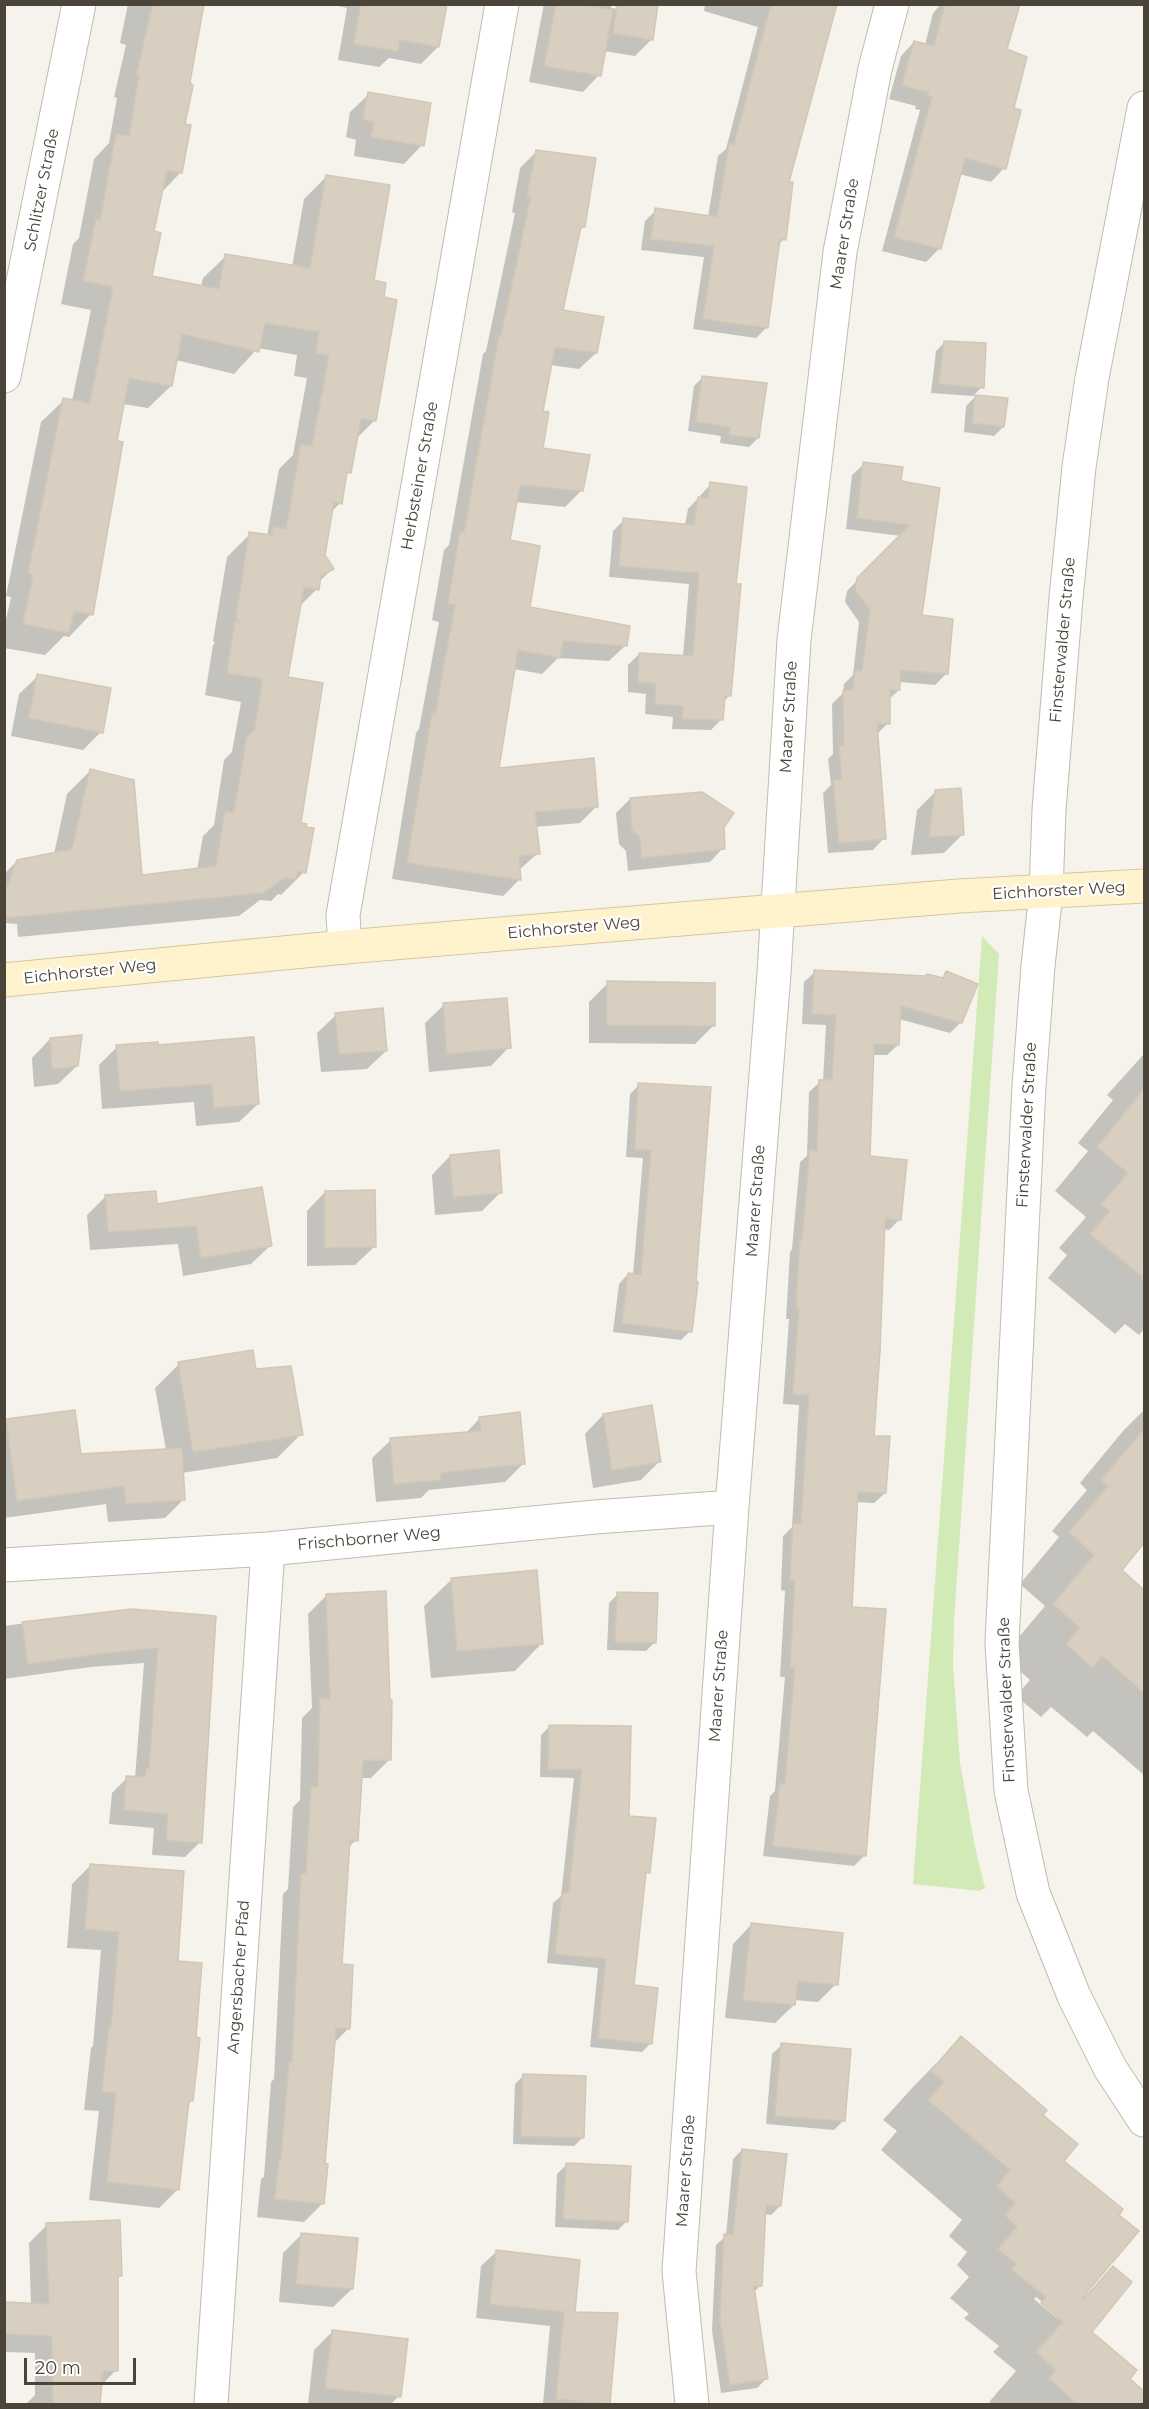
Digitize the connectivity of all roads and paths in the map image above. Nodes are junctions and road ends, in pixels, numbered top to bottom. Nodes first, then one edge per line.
1 (80, 4) edge
2 (502, 4) edge
3 (892, 4) edge
4 (1144, 108) edge
5 (4, 376) edge
6 (1144, 886) edge
7 (1046, 892) junction
8 (777, 911) junction
9 (345, 947) junction
10 (4, 980) edge
11 (732, 1507) junction
12 (267, 1548) junction
13 (4, 1566) edge
14 (1144, 2120) edge
15 (211, 2404) edge
16 (692, 2404) edge

1 - 5 street, Schlitzer Straße
2 - 9 street, Herbsteiner Straße
3 - 8 street, Maarer Straße
4 - 7 street, Finsterwalder Straße
6 - 7 main road, Eichhorster Weg
7 - 8 main road, Eichhorster Weg
7 - 14 street, Finsterwalder Straße
8 - 9 main road, Eichhorster Weg
8 - 11 street, Maarer Straße
9 - 10 main road, Eichhorster Weg
11 - 12 street, Frischborner Weg
11 - 16 street, Maarer Straße
12 - 13 street, Frischborner Weg
12 - 15 street, Angersbacher Pfad

